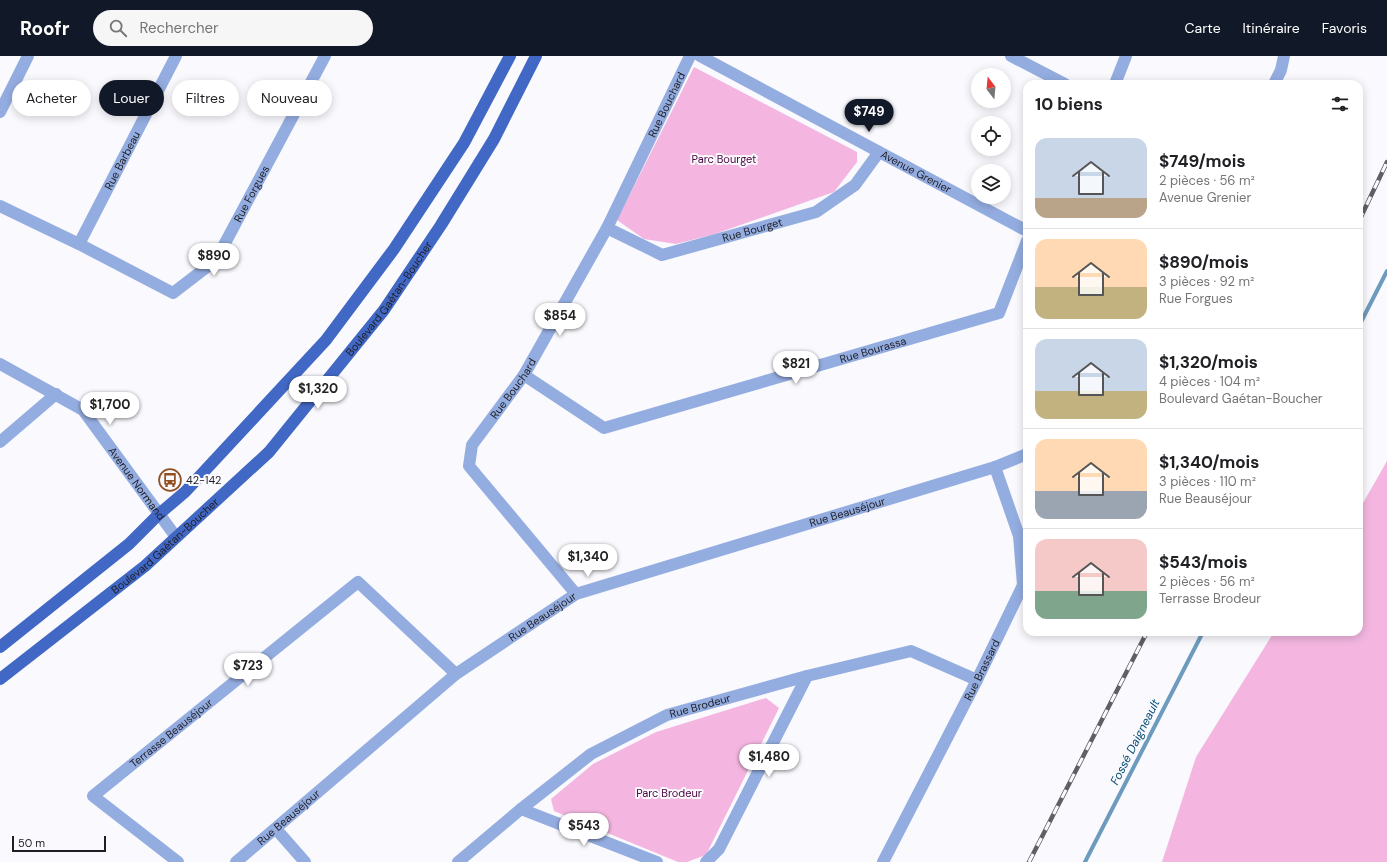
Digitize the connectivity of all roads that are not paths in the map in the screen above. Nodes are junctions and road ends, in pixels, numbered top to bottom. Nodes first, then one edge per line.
1 (28, 56) edge
2 (176, 56) edge
3 (325, 56) edge
4 (510, 56) edge
5 (536, 56) edge
6 (690, 56) edge
7 (700, 56) edge
8 (1012, 56) edge
9 (1126, 56) edge
10 (1284, 56) edge
11 (1057, 80) edge
12 (1117, 80) edge
13 (1276, 80) edge
14 (0, 112) edge
15 (879, 152) junction
16 (0, 206) edge
17 (607, 228) junction
18 (1023, 229) edge
19 (79, 244) junction
20 (1023, 251) edge
21 (0, 364) edge
22 (524, 375) junction
23 (56, 394) junction
24 (0, 442) edge
25 (1023, 456) edge
26 (995, 467) junction
27 (159, 514) junction
28 (176, 537) junction
29 (576, 594) junction
30 (0, 647) edge
31 (456, 674) junction
32 (807, 676) junction
33 (0, 679) edge
34 (977, 680) junction
35 (520, 809) junction
36 (276, 828) junction
37 (178, 862) edge
38 (236, 862) edge
39 (305, 862) edge
40 (458, 862) edge
41 (657, 862) edge
42 (706, 862) edge
43 (883, 862) edge

1 - 14 street
2 - 19 street, Rue Barbeau
3 - 19 street, Rue Forgues
4 - 27 main road
5 - 28 main road, Boulevard Gaétan-Boucher
6 - 17 street, Rue Bouchard
7 - 15 street, Avenue Grenier
8 - 11 street
9 - 12 street
10 - 13 street
15 - 17 street, Rue Bourget
15 - 18 street, Avenue Grenier
16 - 19 street, Rue Forgues
17 - 22 street, Rue Bouchard
20 - 22 street, Rue Bourassa
21 - 23 street, Avenue Normand
22 - 29 street, Rue Bouchard
23 - 24 street
23 - 27 street, Avenue Normand
25 - 26 street, Rue Beauséjour
26 - 29 street, Rue Beauséjour
26 - 34 street, Rue Brassard
27 - 28 street, Avenue Normand
27 - 30 main road
28 - 33 main road, Boulevard Gaétan-Boucher
29 - 31 street, Rue Beauséjour
31 - 36 street, Rue Beauséjour
31 - 37 street, Terrasse Beauséjour
32 - 34 street, Rue Brodeur
32 - 35 street, Rue Brodeur
32 - 42 street
34 - 43 street, Rue Brassard
35 - 40 street, Rue Brodeur
35 - 41 street
36 - 38 street, Rue Beauséjour
36 - 39 street

